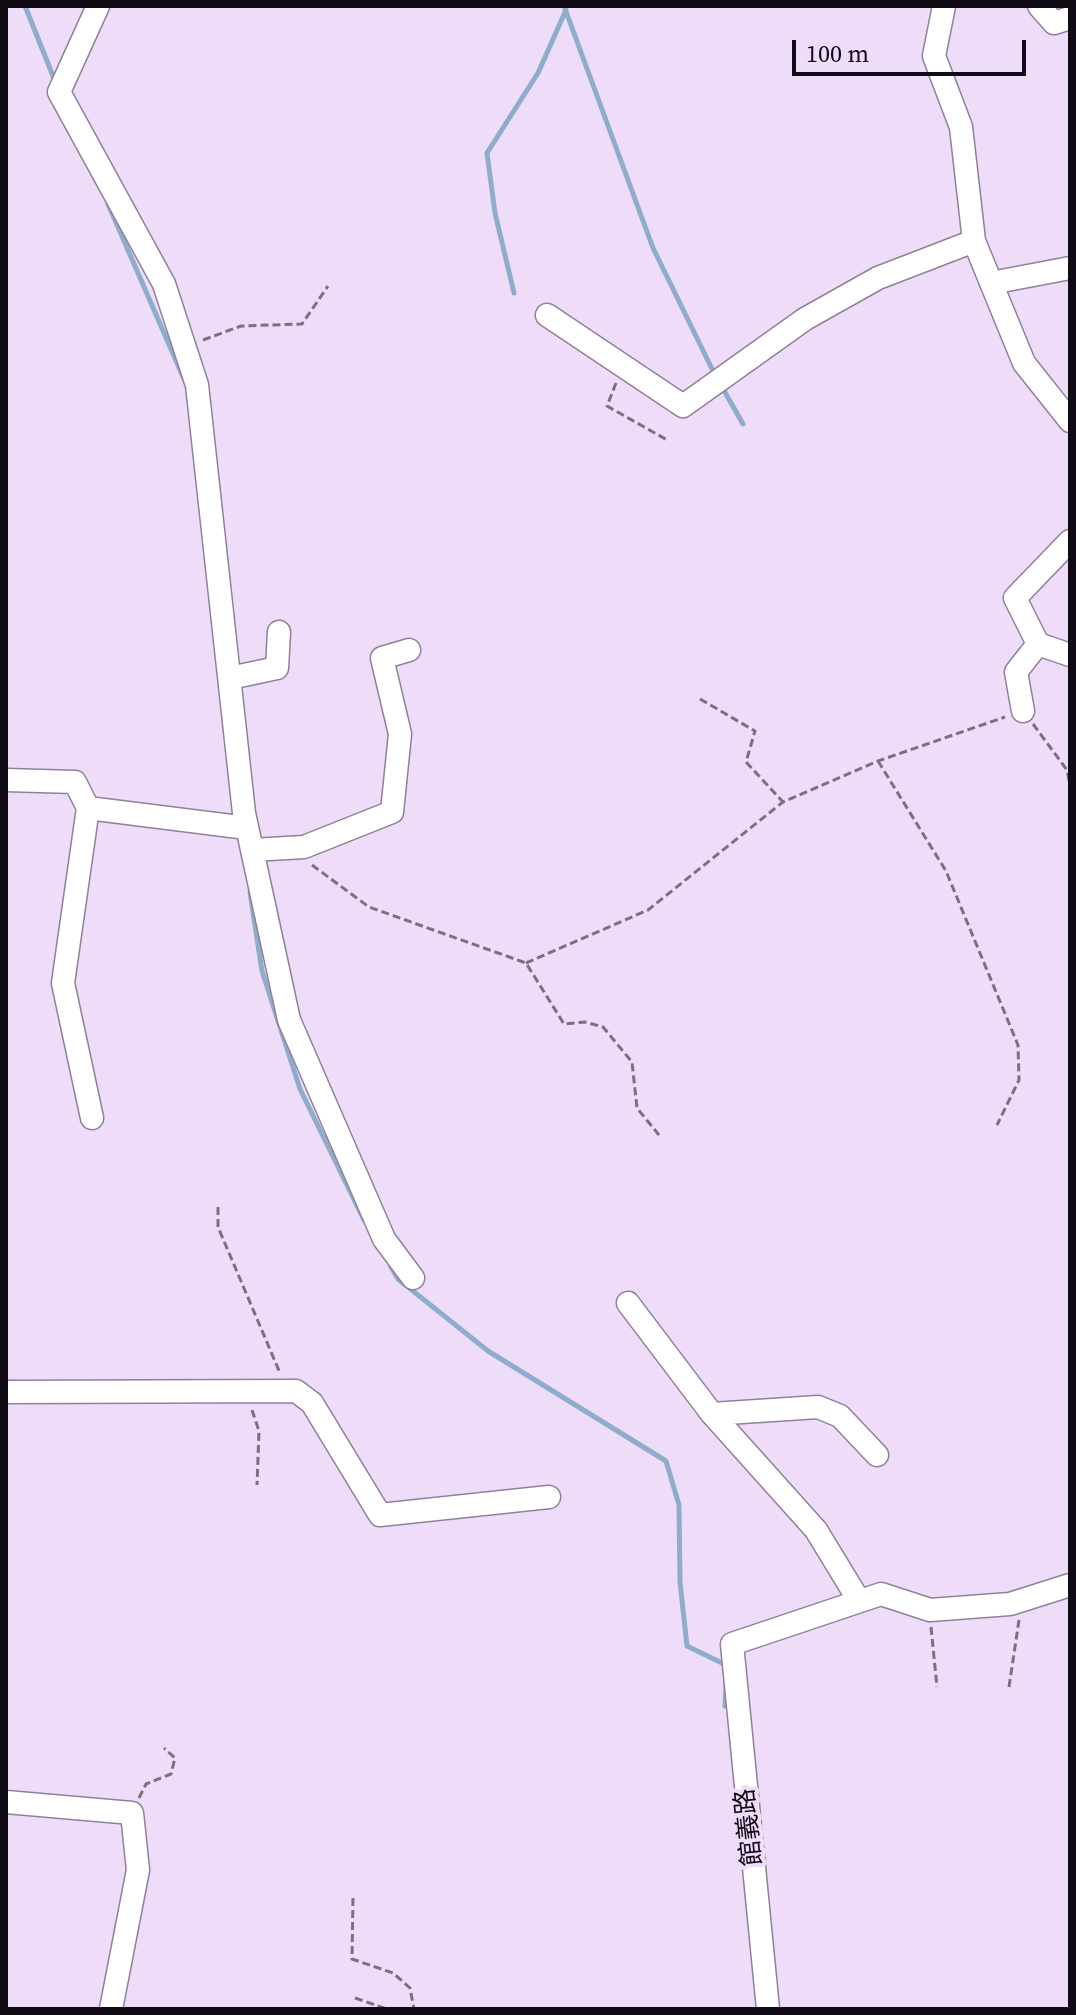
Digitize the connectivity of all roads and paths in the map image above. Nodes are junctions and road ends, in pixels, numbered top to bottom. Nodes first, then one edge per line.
1 (98, 6) edge
2 (944, 6) edge
3 (1039, 6) edge
4 (1070, 18) edge
5 (974, 241) junction
6 (1070, 268) edge
7 (991, 283) junction
8 (328, 286) dead end
9 (547, 315) dead end
10 (185, 346) junction
11 (623, 366) junction
12 (1070, 421) edge
13 (669, 441) dead end
14 (1070, 541) edge
15 (279, 632) dead end
16 (1038, 644) junction
17 (409, 650) dead end
18 (1070, 655) edge
19 (230, 678) junction
20 (700, 699) dead end
21 (1023, 711) junction
22 (878, 761) junction
23 (6, 780) edge
24 (1070, 785) edge
25 (783, 802) junction
26 (88, 808) junction
27 (250, 839) junction
28 (289, 848) junction
29 (526, 963) junction
30 (92, 1118) dead end
31 (997, 1125) dead end
32 (659, 1135) dead end
33 (218, 1207) dead end
34 (413, 1278) dead end
35 (628, 1303) dead end
36 (245, 1391) junction
37 (288, 1391) junction
38 (6, 1392) edge
39 (712, 1414) junction
40 (877, 1455) dead end
41 (257, 1485) dead end
42 (549, 1497) dead end
43 (1070, 1585) edge
44 (858, 1599) junction
45 (1020, 1601) junction
46 (930, 1610) junction
47 (937, 1687) dead end
48 (1009, 1687) dead end
49 (164, 1748) dead end
50 (6, 1802) edge
51 (132, 1813) junction
52 (353, 1898) dead end
53 (355, 1998) dead end
54 (111, 2009) edge
55 (387, 2009) edge
56 (414, 2009) edge
57 (768, 2009) edge

1 - 10 street
2 - 5 street
3 - 4 street
5 - 7 street
5 - 11 street
6 - 7 street
7 - 12 street
8 - 10 path
9 - 11 street
10 - 19 street
11 - 13 path
14 - 16 street
15 - 19 street
16 - 18 street
16 - 21 street
17 - 28 street
19 - 27 street
20 - 25 path
21 - 22 path
21 - 24 path
22 - 25 path
22 - 31 path
23 - 26 street
25 - 29 path
26 - 27 street
26 - 30 street
27 - 28 street
27 - 34 street
28 - 29 path
29 - 32 path
33 - 37 path
35 - 39 street
36 - 37 street
36 - 38 street
36 - 41 path
37 - 42 street
39 - 40 street
39 - 44 street
43 - 45 street
44 - 46 street
44 - 57 street, 館義路
45 - 46 street
45 - 48 path
46 - 47 path
49 - 51 path
50 - 51 street
51 - 54 street
52 - 56 path
53 - 55 path

